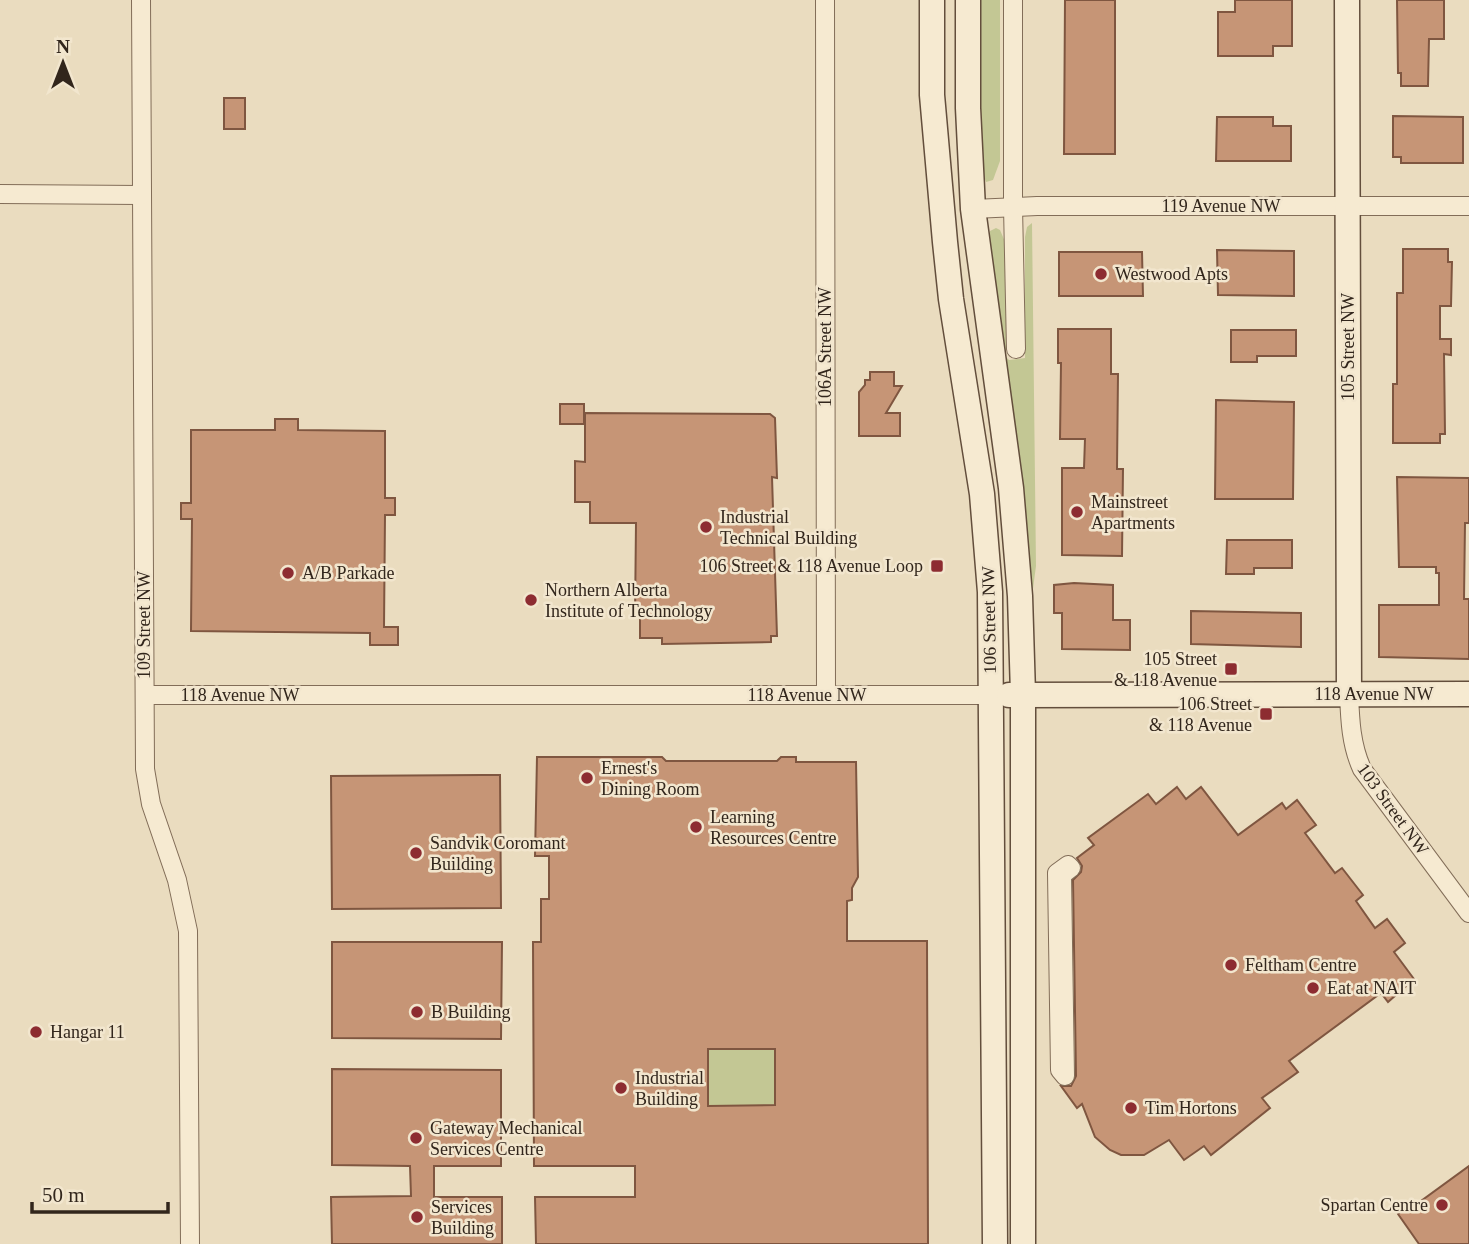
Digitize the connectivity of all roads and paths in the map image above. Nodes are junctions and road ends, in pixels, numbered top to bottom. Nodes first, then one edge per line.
1 (141, 0) edge
2 (825, 0) edge
3 (932, 0) edge
4 (968, 0) edge
5 (1013, 0) edge
6 (1347, 0) edge
7 (0, 194) edge
8 (141, 195) junction
9 (1347, 206) junction
10 (1469, 206) edge
11 (1013, 207) junction
12 (974, 209) junction
13 (1016, 349) dead end
14 (1349, 694) junction
15 (1469, 694) edge
16 (145, 695) junction
17 (826, 695) junction
18 (991, 695) junction
19 (1023, 695) junction
20 (1469, 913) edge
21 (1060, 1070) joint
22 (190, 1244) edge
23 (995, 1244) edge
24 (1023, 1244) edge

1 - 8 street, 109 Street NW
2 - 17 street, 106A Street NW
3 - 18 main road, 106 Street NW
4 - 12 main road, 106 Street NW
5 - 11 street
6 - 9 main road, 105 Street NW
7 - 8 street
8 - 16 street, 109 Street NW
9 - 10 street, 119 Avenue NW
9 - 11 street, 119 Avenue NW
9 - 14 main road, 105 Street NW
11 - 12 street, 119 Avenue NW
11 - 13 street
12 - 19 main road, 106 Street NW
14 - 15 main road, 118 Avenue NW
14 - 19 main road, 118 Avenue NW
14 - 20 street, 103 Street NW
16 - 17 street, 118 Avenue NW
16 - 22 street, 109 Street NW
17 - 18 street, 118 Avenue NW
18 - 19 main road, 118 Avenue NW
18 - 23 main road, 106 Street NW
19 - 24 main road, 106 Street NW
21 - 21 street

